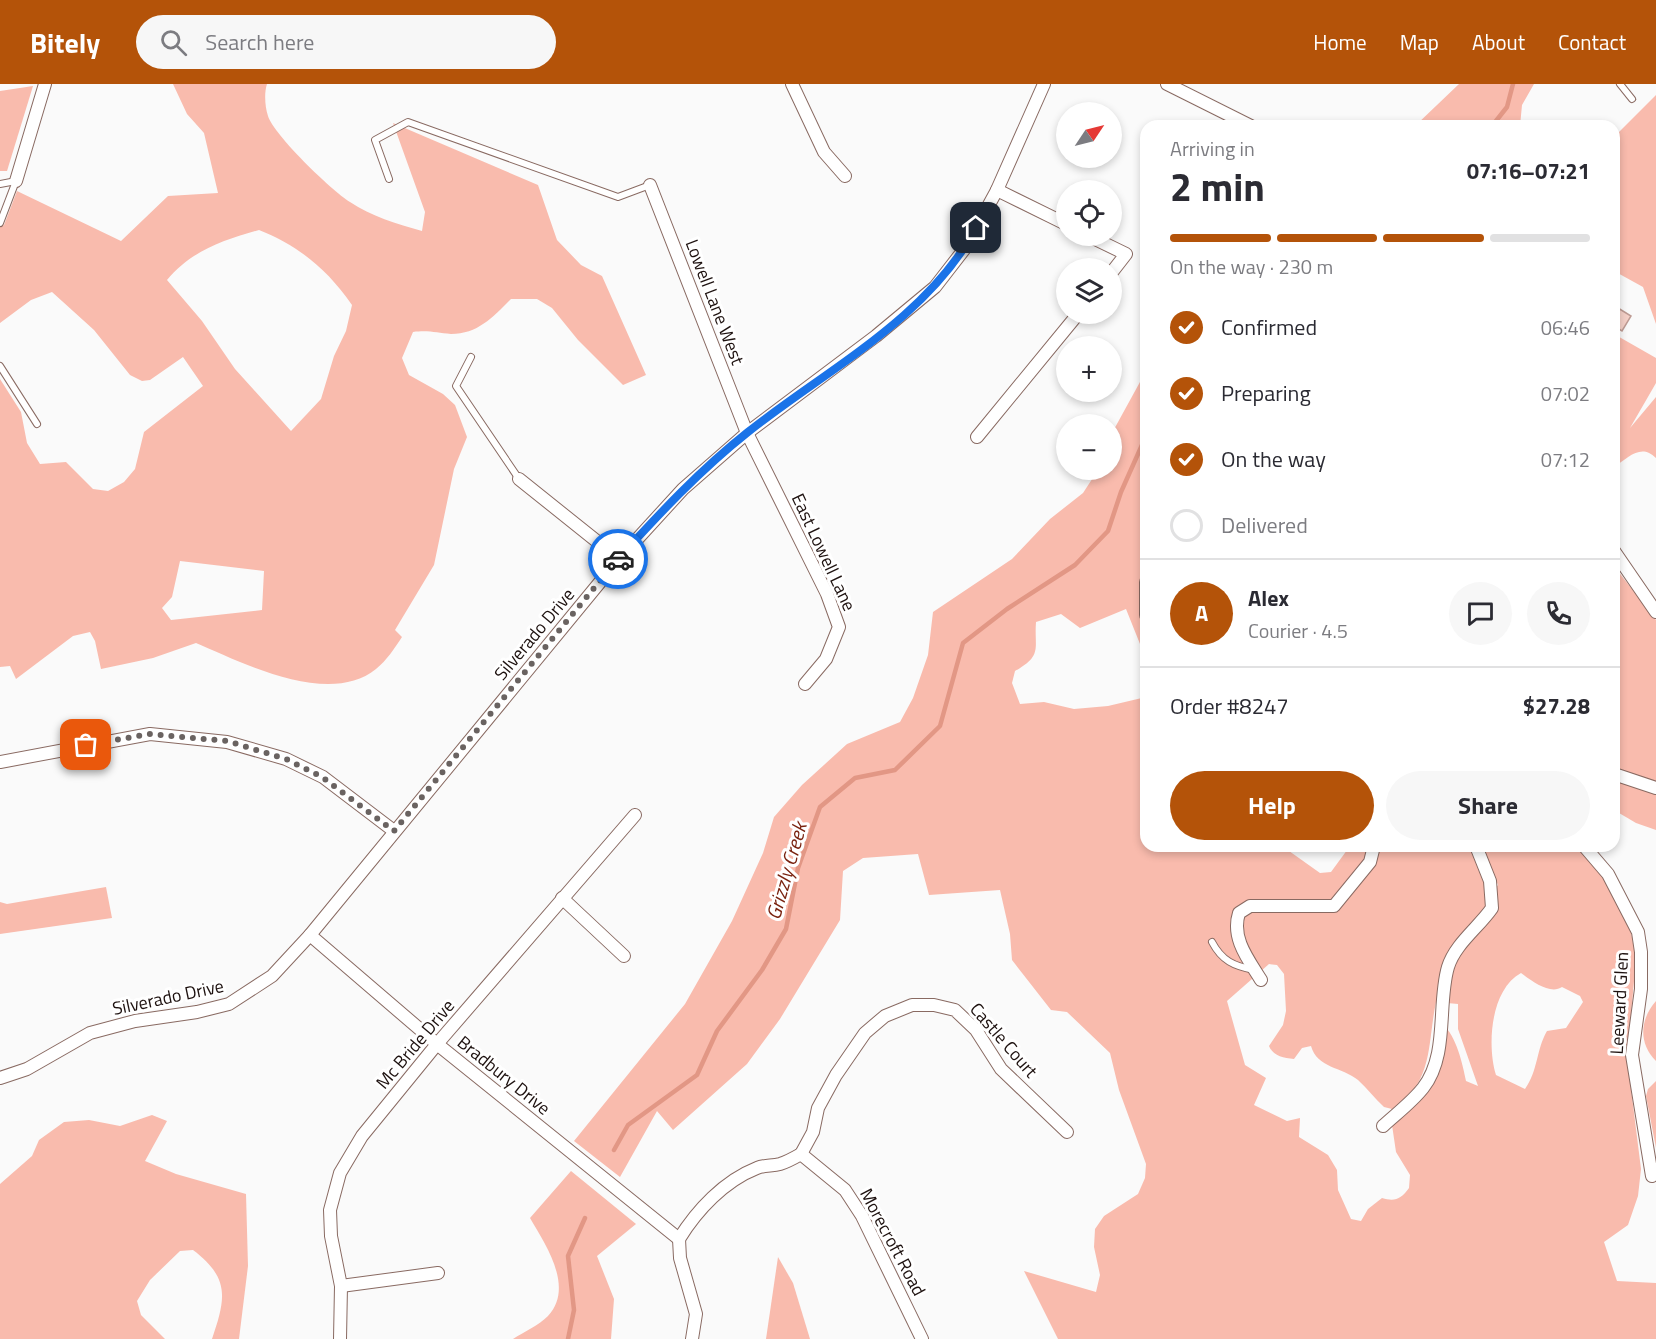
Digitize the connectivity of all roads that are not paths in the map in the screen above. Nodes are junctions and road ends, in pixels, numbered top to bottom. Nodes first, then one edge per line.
1 (45, 84) edge
2 (792, 84) edge
3 (1044, 84) edge
4 (1167, 84) edge
5 (1620, 84) edge
6 (1632, 99) dead end
7 (1239, 120) edge
8 (845, 176) dead end
9 (390, 179) dead end
10 (16, 181) junction
11 (0, 184) edge
12 (650, 185) joint
13 (997, 190) junction
14 (1056, 219) edge
15 (0, 223) edge
16 (1110, 246) edge
17 (1122, 259) edge
18 (1070, 324) edge
19 (471, 357) dead end
20 (0, 366) edge
21 (37, 424) dead end
22 (747, 433) junction
23 (977, 437) dead end
24 (519, 479) joint
25 (619, 559) junction
26 (1620, 560) edge
27 (1656, 612) edge
28 (805, 684) dead end
29 (0, 762) edge
30 (1620, 776) edge
31 (1656, 788) edge
32 (635, 815) dead end
33 (394, 831) junction
34 (1372, 852) edge
35 (1478, 852) edge
36 (1589, 852) edge
37 (562, 898) junction
38 (310, 935) junction
39 (1212, 942) dead end
40 (624, 956) dead end
41 (1258, 975) joint
42 (437, 1044) junction
43 (0, 1078) edge
44 (1383, 1126) dead end
45 (1067, 1132) dead end
46 (801, 1154) junction
47 (1652, 1176) dead end
48 (679, 1239) junction
49 (438, 1273) dead end
50 (341, 1286) junction
51 (340, 1339) edge
52 (692, 1339) edge
53 (922, 1339) edge

1 - 10 street
2 - 8 street
3 - 13 street, Silverado Drive
4 - 7 street
5 - 6 lane
9 - 12 lane
10 - 11 lane
10 - 15 lane
12 - 22 street, Lowell Lane West
13 - 14 street
13 - 22 street, Silverado Drive
16 - 17 street
18 - 23 street
19 - 24 lane
20 - 21 lane
22 - 25 street, Silverado Drive
22 - 28 street, East Lowell Lane
24 - 25 street
25 - 33 street, Silverado Drive
26 - 27 street
29 - 33 street
30 - 31 street
32 - 37 street, Mc Bride Drive
33 - 38 street, Silverado Drive
34 - 41 street
35 - 44 street
36 - 47 street, Leeward Glen
37 - 40 street
37 - 42 street, Mc Bride Drive
38 - 42 street, Bradbury Drive
38 - 43 street, Silverado Drive
39 - 41 lane
42 - 48 street, Bradbury Drive
42 - 50 street, Mc Bride Drive
45 - 46 street, Castle Court
46 - 48 street
46 - 53 street, Morecroft Road
48 - 52 street
49 - 50 street
50 - 51 street, Mc Bride Drive

